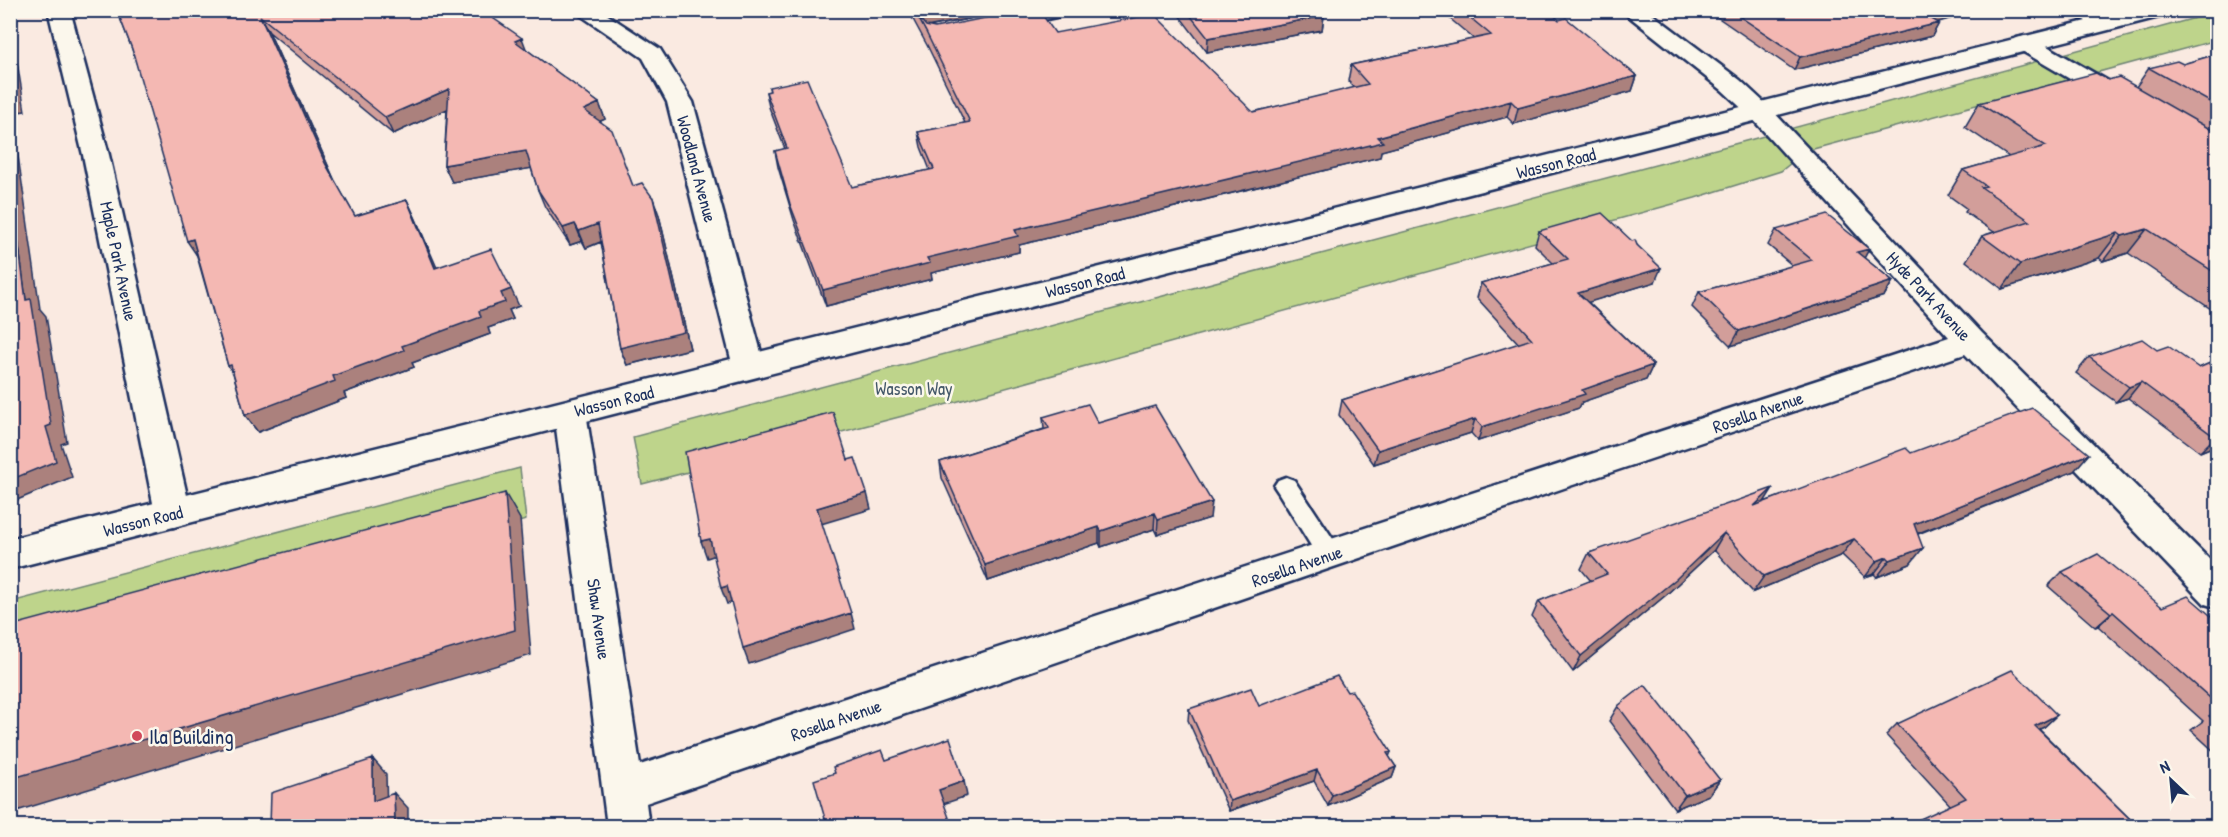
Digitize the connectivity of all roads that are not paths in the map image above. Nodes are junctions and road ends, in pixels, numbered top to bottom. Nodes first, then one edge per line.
1 (59, 10) edge
2 (584, 10) edge
3 (1057, 10) edge
4 (1632, 10) edge
5 (2076, 10) edge
6 (2159, 10) edge
7 (2102, 24) junction
8 (972, 27) edge
9 (2025, 44) junction
10 (2139, 109) edge
11 (1759, 111) junction
12 (1971, 341) junction
13 (749, 368) junction
14 (570, 412) junction
15 (1286, 486) dead end
16 (173, 513) junction
17 (10, 554) edge
18 (1330, 555) junction
19 (2217, 593) edge
20 (626, 809) edge

1 - 16 street, Maple Park Avenue
2 - 13 street, Woodland Avenue
3 - 8 street
4 - 11 street, Hyde Park Avenue
5 - 7 lane
6 - 7 street, Wasson Road
7 - 9 street, Wasson Road
9 - 10 street
9 - 11 street, Wasson Road
11 - 12 street, Hyde Park Avenue
11 - 13 street, Wasson Road
12 - 18 street, Rosella Avenue
12 - 19 street, Hyde Park Avenue
13 - 14 street, Wasson Road
14 - 16 street, Wasson Road
14 - 20 street, Shaw Avenue
15 - 18 lane
16 - 17 street, Wasson Road
18 - 20 street, Rosella Avenue

